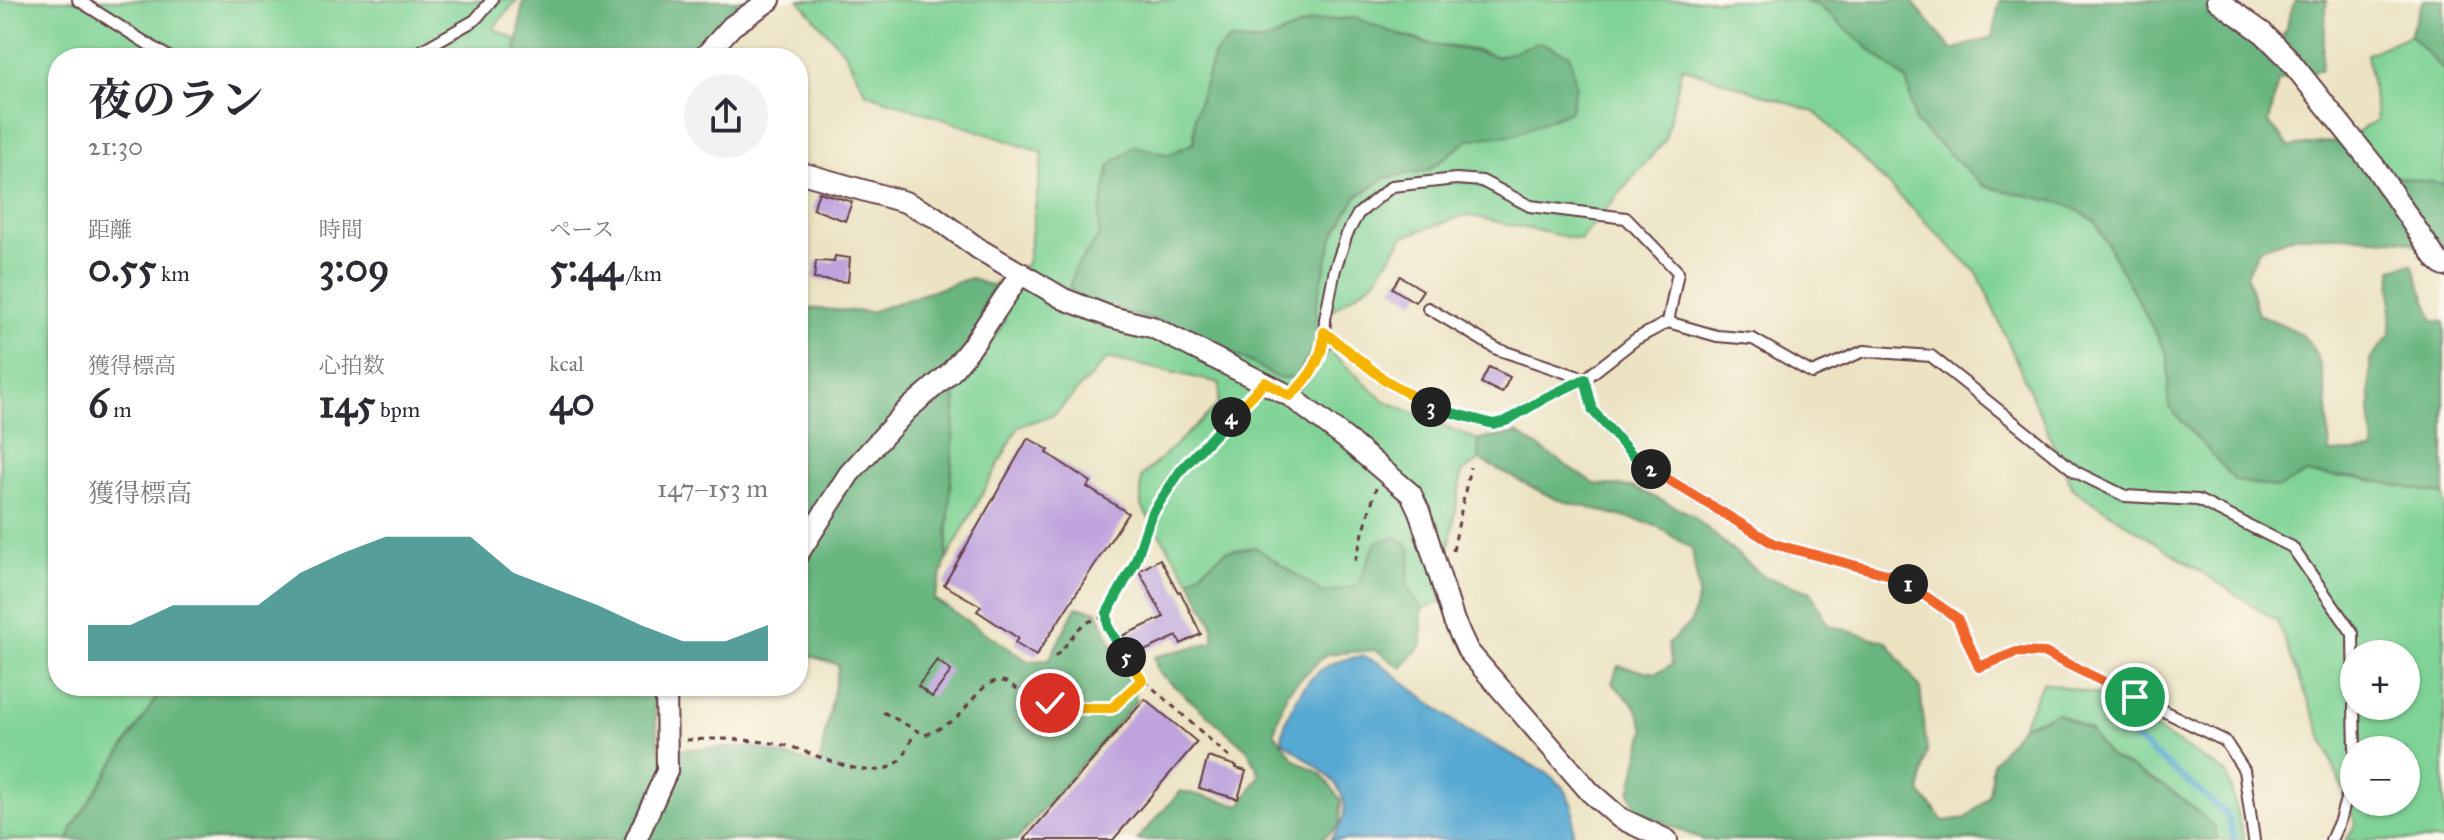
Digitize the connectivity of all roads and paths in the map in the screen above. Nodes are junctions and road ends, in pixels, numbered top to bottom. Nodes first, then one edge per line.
1 (78, 0) edge
2 (492, 0) edge
3 (770, 0) edge
4 (2217, 0) edge
5 (154, 48) edge
6 (426, 48) edge
7 (712, 48) edge
8 (808, 175) edge
9 (2444, 266) edge
10 (1021, 273) junction
11 (1428, 308) dead end
12 (1668, 322) junction
13 (1324, 332) junction
14 (1585, 379) junction
15 (1265, 382) junction
16 (1290, 396) junction
17 (1470, 467) dead end
18 (1384, 472) junction
19 (808, 538) edge
20 (1355, 561) dead end
21 (1454, 563) dead end
22 (1108, 617) junction
23 (2353, 640) edge
24 (1055, 657) dead end
25 (1142, 680) junction
26 (666, 696) edge
27 (883, 712) dead end
28 (915, 732) junction
29 (666, 742) junction
30 (1229, 757) dead end
31 (2341, 816) edge
32 (636, 840) edge
33 (1667, 840) edge
34 (2254, 840) edge
35 (2331, 840) edge

1 - 5 lane
2 - 6 lane
3 - 7 street
4 - 9 street
8 - 10 street
10 - 15 street
10 - 19 street
11 - 14 lane
12 - 13 lane
12 - 14 lane
12 - 23 lane
13 - 14 lane
13 - 16 lane
14 - 34 lane
15 - 16 street
15 - 22 path
16 - 18 street
17 - 21 path
18 - 20 path
18 - 33 street
22 - 24 path
22 - 25 path
25 - 28 path
25 - 30 path
26 - 29 street
27 - 28 path
28 - 29 path
29 - 32 street
31 - 35 lane

